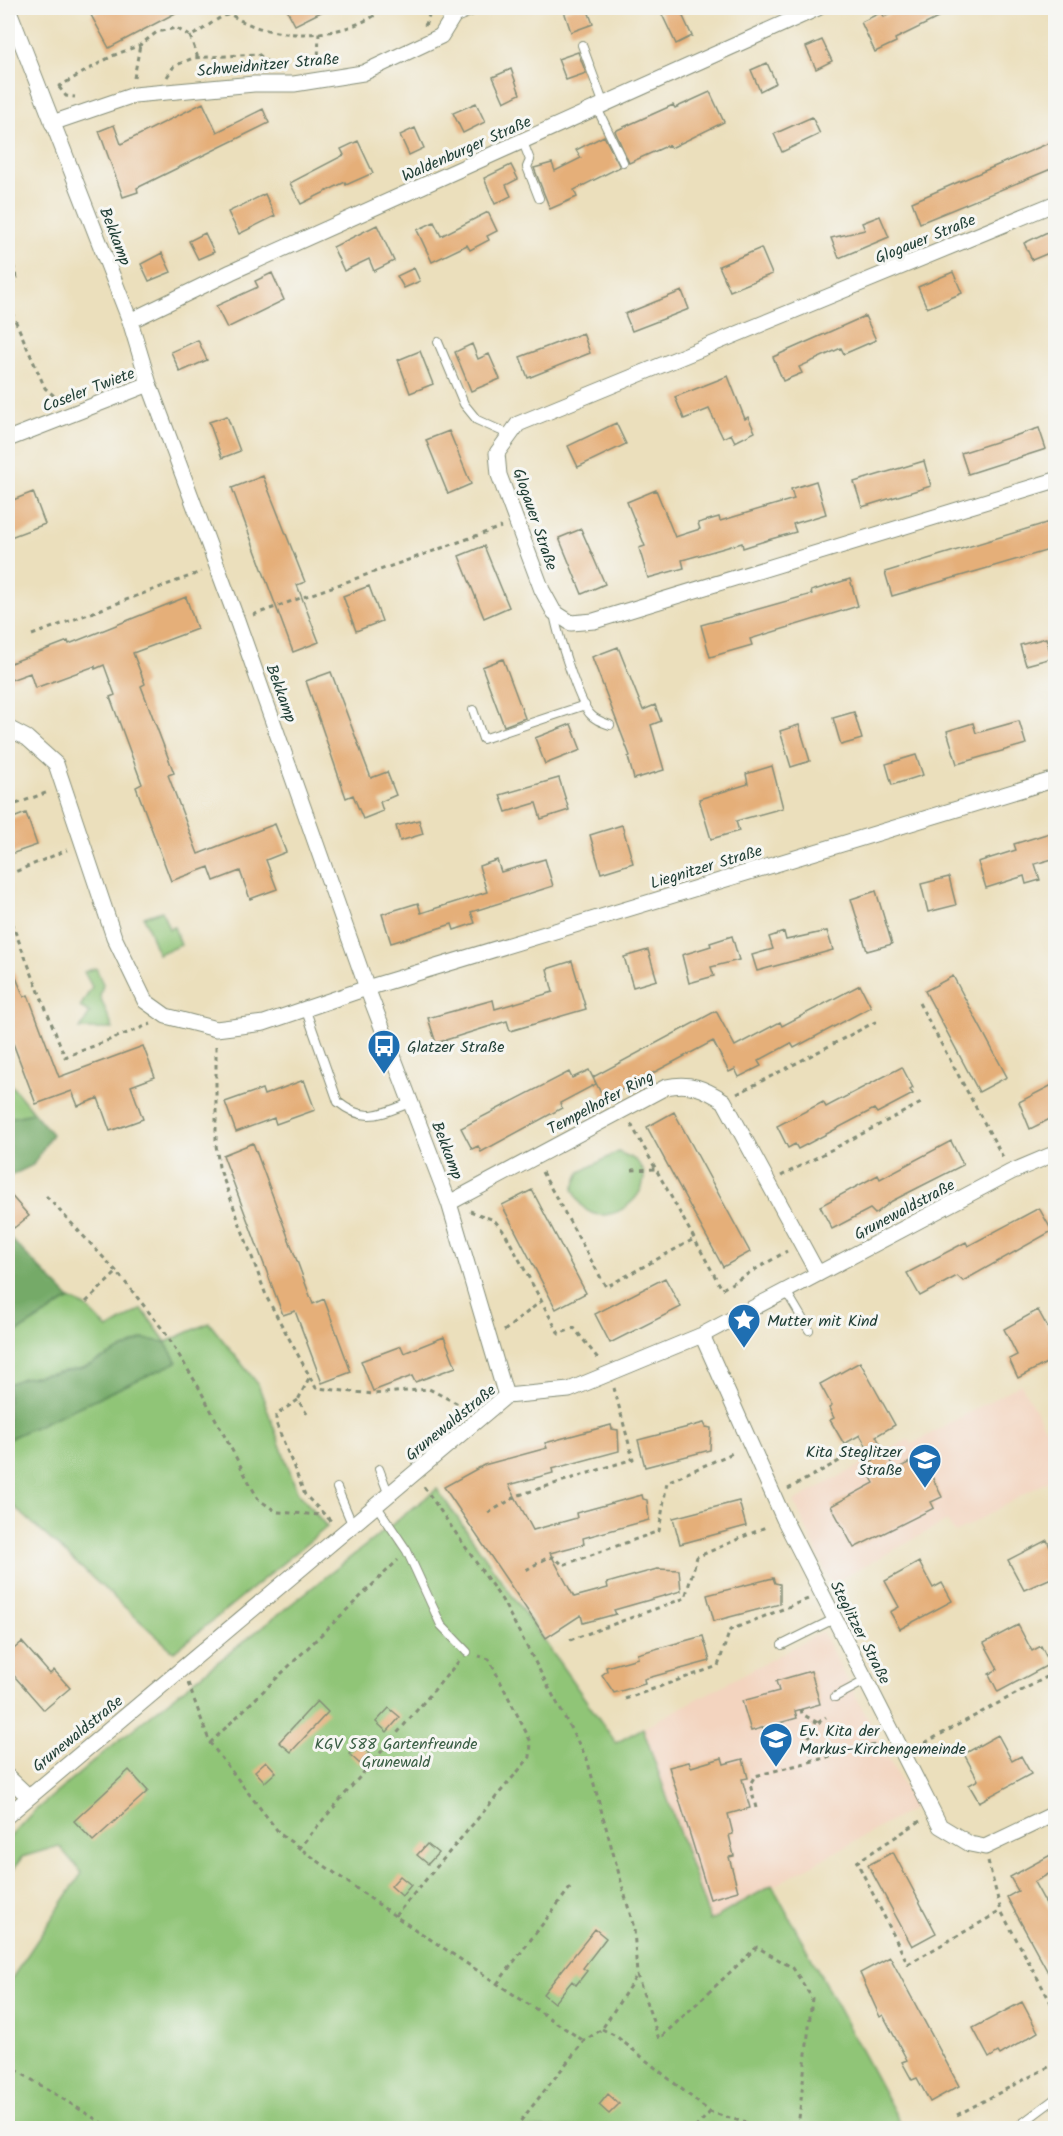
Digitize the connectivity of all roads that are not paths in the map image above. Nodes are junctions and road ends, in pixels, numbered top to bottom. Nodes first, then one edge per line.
1 (8, 8) edge
2 (471, 8) edge
3 (818, 8) edge
4 (582, 45) dead end
5 (600, 107) junction
6 (52, 123) junction
7 (523, 142) junction
8 (623, 162) dead end
9 (539, 198) dead end
10 (1056, 203) edge
11 (130, 321) junction
12 (438, 342) dead end
13 (149, 384) junction
14 (508, 434) junction
15 (8, 439) edge
16 (1056, 480) edge
17 (554, 612) junction
18 (585, 705) junction
19 (473, 710) dead end
20 (610, 725) dead end
21 (8, 728) edge
22 (1056, 779) edge
23 (367, 988) junction
24 (305, 1008) junction
25 (410, 1103) junction
26 (1054, 1157) edge
27 (449, 1203) junction
28 (818, 1274) junction
29 (786, 1291) junction
30 (808, 1330) dead end
31 (702, 1335) junction
32 (507, 1396) junction
33 (379, 1469) dead end
34 (337, 1488) dead end
35 (389, 1495) junction
36 (376, 1504) junction
37 (352, 1524) junction
38 (834, 1618) junction
39 (782, 1645) dead end
40 (467, 1652) road end
41 (865, 1681) junction
42 (835, 1697) dead end
43 (8, 1777) edge
44 (28, 1796) junction
45 (1056, 1814) edge
46 (8, 1815) edge
47 (1056, 2098) edge
48 (1016, 2128) edge

1 - 6 street, Bekkamp
2 - 6 street, Schweidnitzer Straße
3 - 5 street, Waldenburger Straße
4 - 5 lane
5 - 7 street, Waldenburger Straße
5 - 8 lane
6 - 11 street, Bekkamp
7 - 9 lane
7 - 11 street, Waldenburger Straße
10 - 14 street, Glogauer Straße
11 - 13 street, Bekkamp
12 - 14 lane
13 - 15 street, Coseler Twiete
13 - 23 street, Bekkamp
14 - 17 street, Glogauer Straße
16 - 17 street
17 - 18 lane
18 - 19 lane
18 - 20 lane
21 - 24 street
22 - 23 street, Liegnitzer Straße
23 - 24 street
23 - 25 street, Bekkamp
24 - 25 lane
25 - 27 street, Bekkamp
26 - 28 street, Grunewaldstraße
27 - 28 street, Tempelhofer Ring
27 - 32 street, Bekkamp
28 - 29 street, Grunewaldstraße
29 - 30 lane
29 - 31 street, Grunewaldstraße
31 - 32 street, Grunewaldstraße
31 - 38 street, Steglitzer Straße
32 - 35 street, Grunewaldstraße
33 - 35 lane
34 - 37 lane
35 - 36 street, Grunewaldstraße
36 - 37 street, Grunewaldstraße
36 - 40 lane
37 - 44 street, Grunewaldstraße
38 - 39 lane
38 - 41 street, Steglitzer Straße
41 - 42 lane
41 - 45 street, Steglitzer Straße
43 - 44 street
44 - 46 street, Grunewaldstraße
47 - 48 lane

